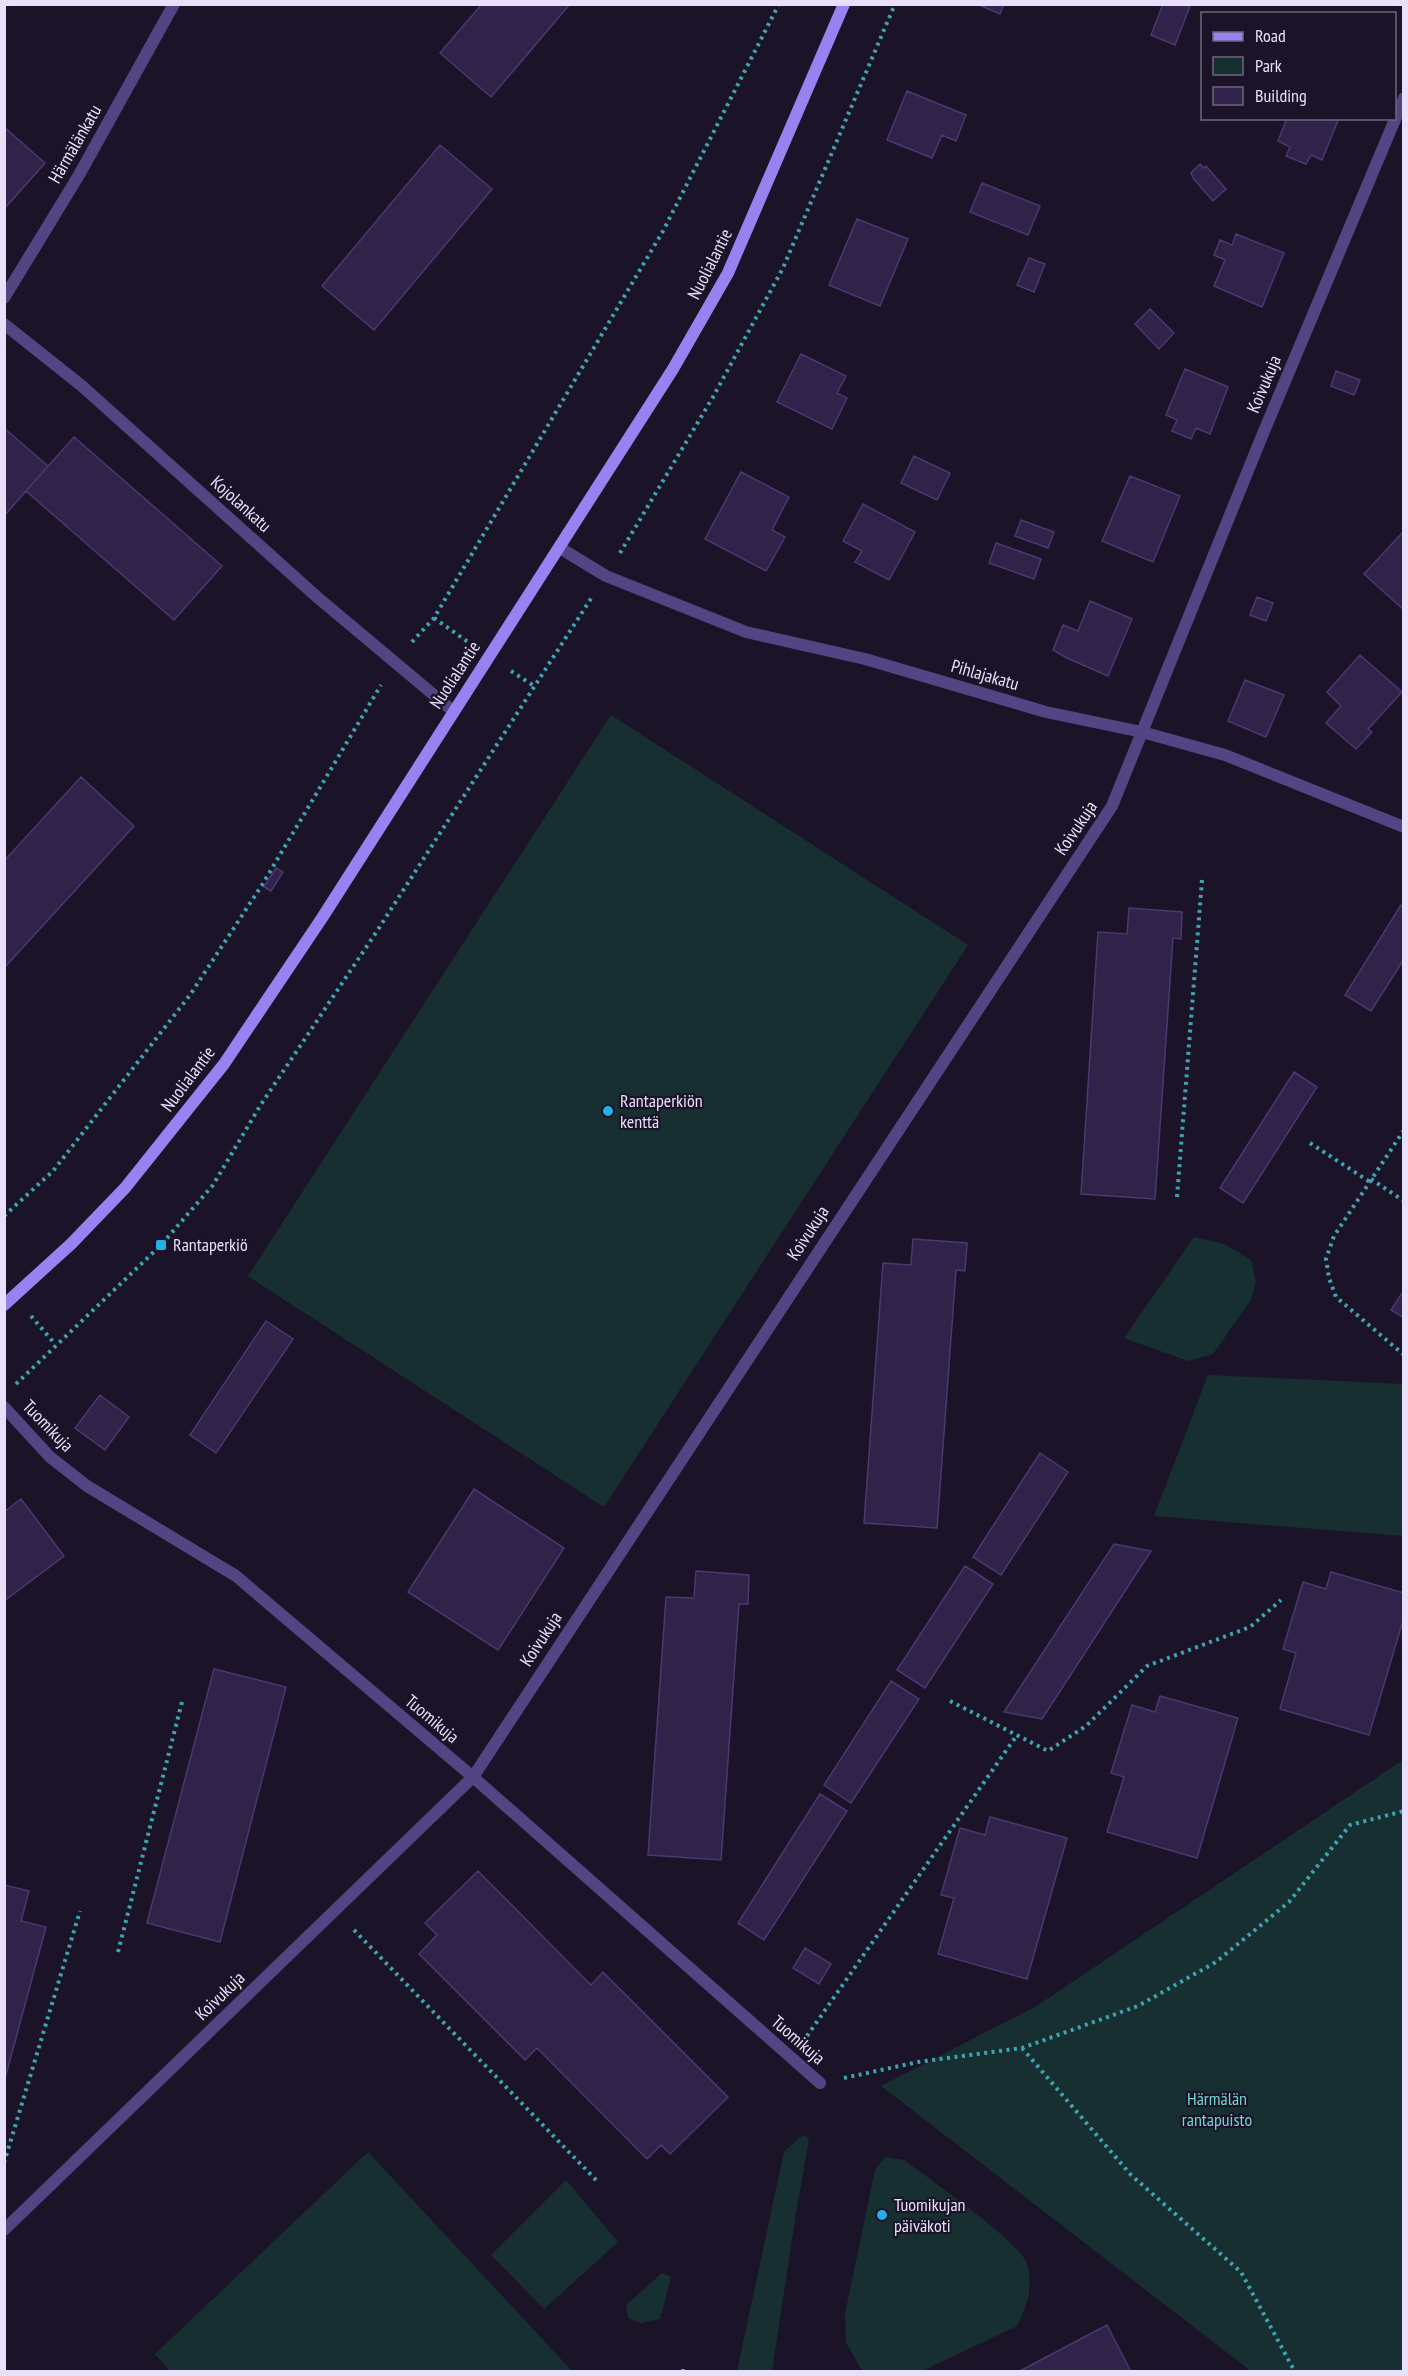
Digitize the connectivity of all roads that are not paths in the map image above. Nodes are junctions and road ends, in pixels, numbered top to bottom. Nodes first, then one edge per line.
1 (174, 4) edge
2 (844, 4) edge
3 (1404, 98) edge
4 (1396, 117) edge
5 (1395, 120) edge
6 (4, 298) edge
7 (4, 324) edge
8 (560, 548) junction
9 (453, 711) junction
10 (1143, 732) junction
11 (1404, 827) edge
12 (4, 1305) edge
13 (4, 1407) edge
14 (473, 1777) junction
15 (820, 2083) road end
16 (4, 2230) edge

1 - 6 street, Härmälänkatu
2 - 8 street, Nuolialantie
3 - 4 street, Koivukuja
5 - 10 street, Koivukuja
7 - 9 street, Kojolankatu
8 - 9 street, Nuolialantie
8 - 10 street, Pihlajakatu
9 - 12 street, Nuolialantie
10 - 11 street, Pihlajakatu
10 - 14 street, Koivukuja
13 - 14 street, Tuomikuja
14 - 15 street, Tuomikuja
14 - 16 street, Koivukuja

